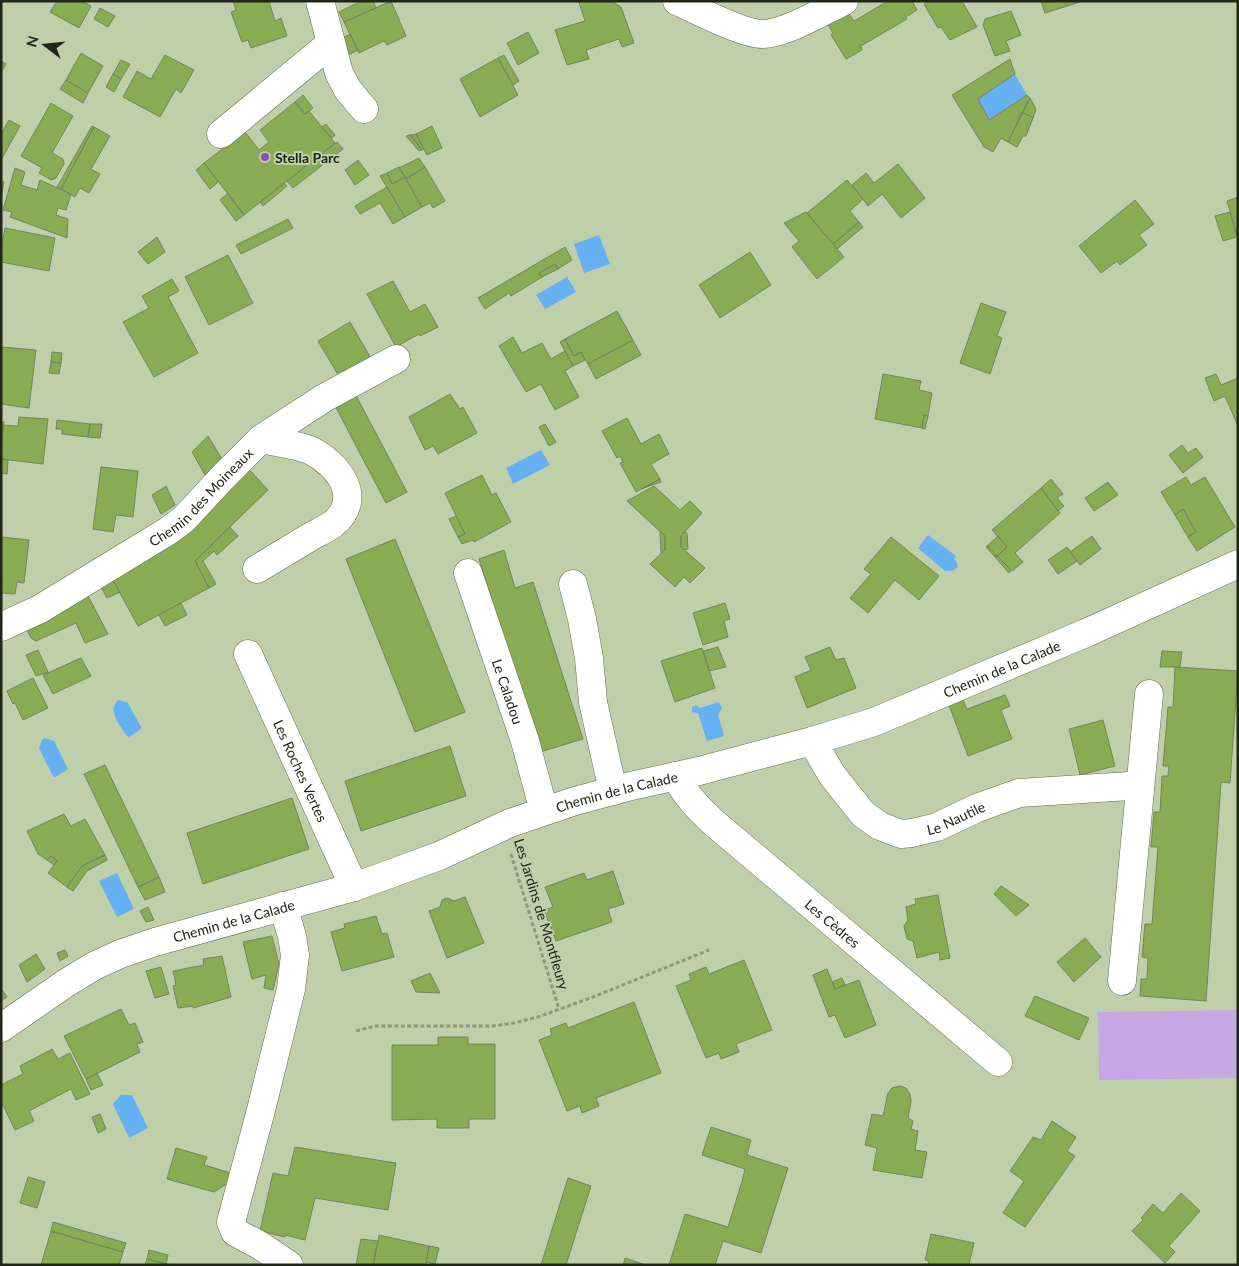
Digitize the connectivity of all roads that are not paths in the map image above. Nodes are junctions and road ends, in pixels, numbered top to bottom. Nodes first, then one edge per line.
1 (320, 1) edge
2 (677, 1) edge
3 (844, 1) edge
4 (331, 43) junction
5 (364, 109) dead end
6 (222, 134) dead end
7 (396, 360) dead end
8 (262, 440) junction
9 (1238, 564) edge
10 (257, 569) dead end
11 (468, 574) dead end
12 (573, 584) dead end
13 (1, 627) edge
14 (248, 654) dead end
15 (1149, 694) dead end
16 (812, 742) junction
17 (676, 776) junction
18 (1140, 787) junction
19 (613, 791) junction
20 (544, 811) junction
21 (354, 887) junction
22 (283, 906) junction
23 (1122, 981) dead end
24 (1, 1028) edge
25 (998, 1062) dead end
26 (289, 1265) edge

1 - 4 street
2 - 3 street
4 - 5 street
4 - 6 street
7 - 8 street, Chemin des Moineaux
8 - 10 street
8 - 13 street, Chemin des Moineaux
9 - 16 street, Chemin de la Calade
11 - 20 street, Le Caladou
12 - 19 street
14 - 21 street, Les Roches Vertes
15 - 18 street
16 - 17 street, Chemin de la Calade
16 - 18 street, Le Nautile
17 - 19 street, Chemin de la Calade
17 - 25 street, Les Cèdres
18 - 23 street
19 - 20 street, Chemin de la Calade
20 - 21 street, Chemin de la Calade
21 - 22 street, Chemin de la Calade
22 - 24 street, Chemin de la Calade
22 - 26 street

